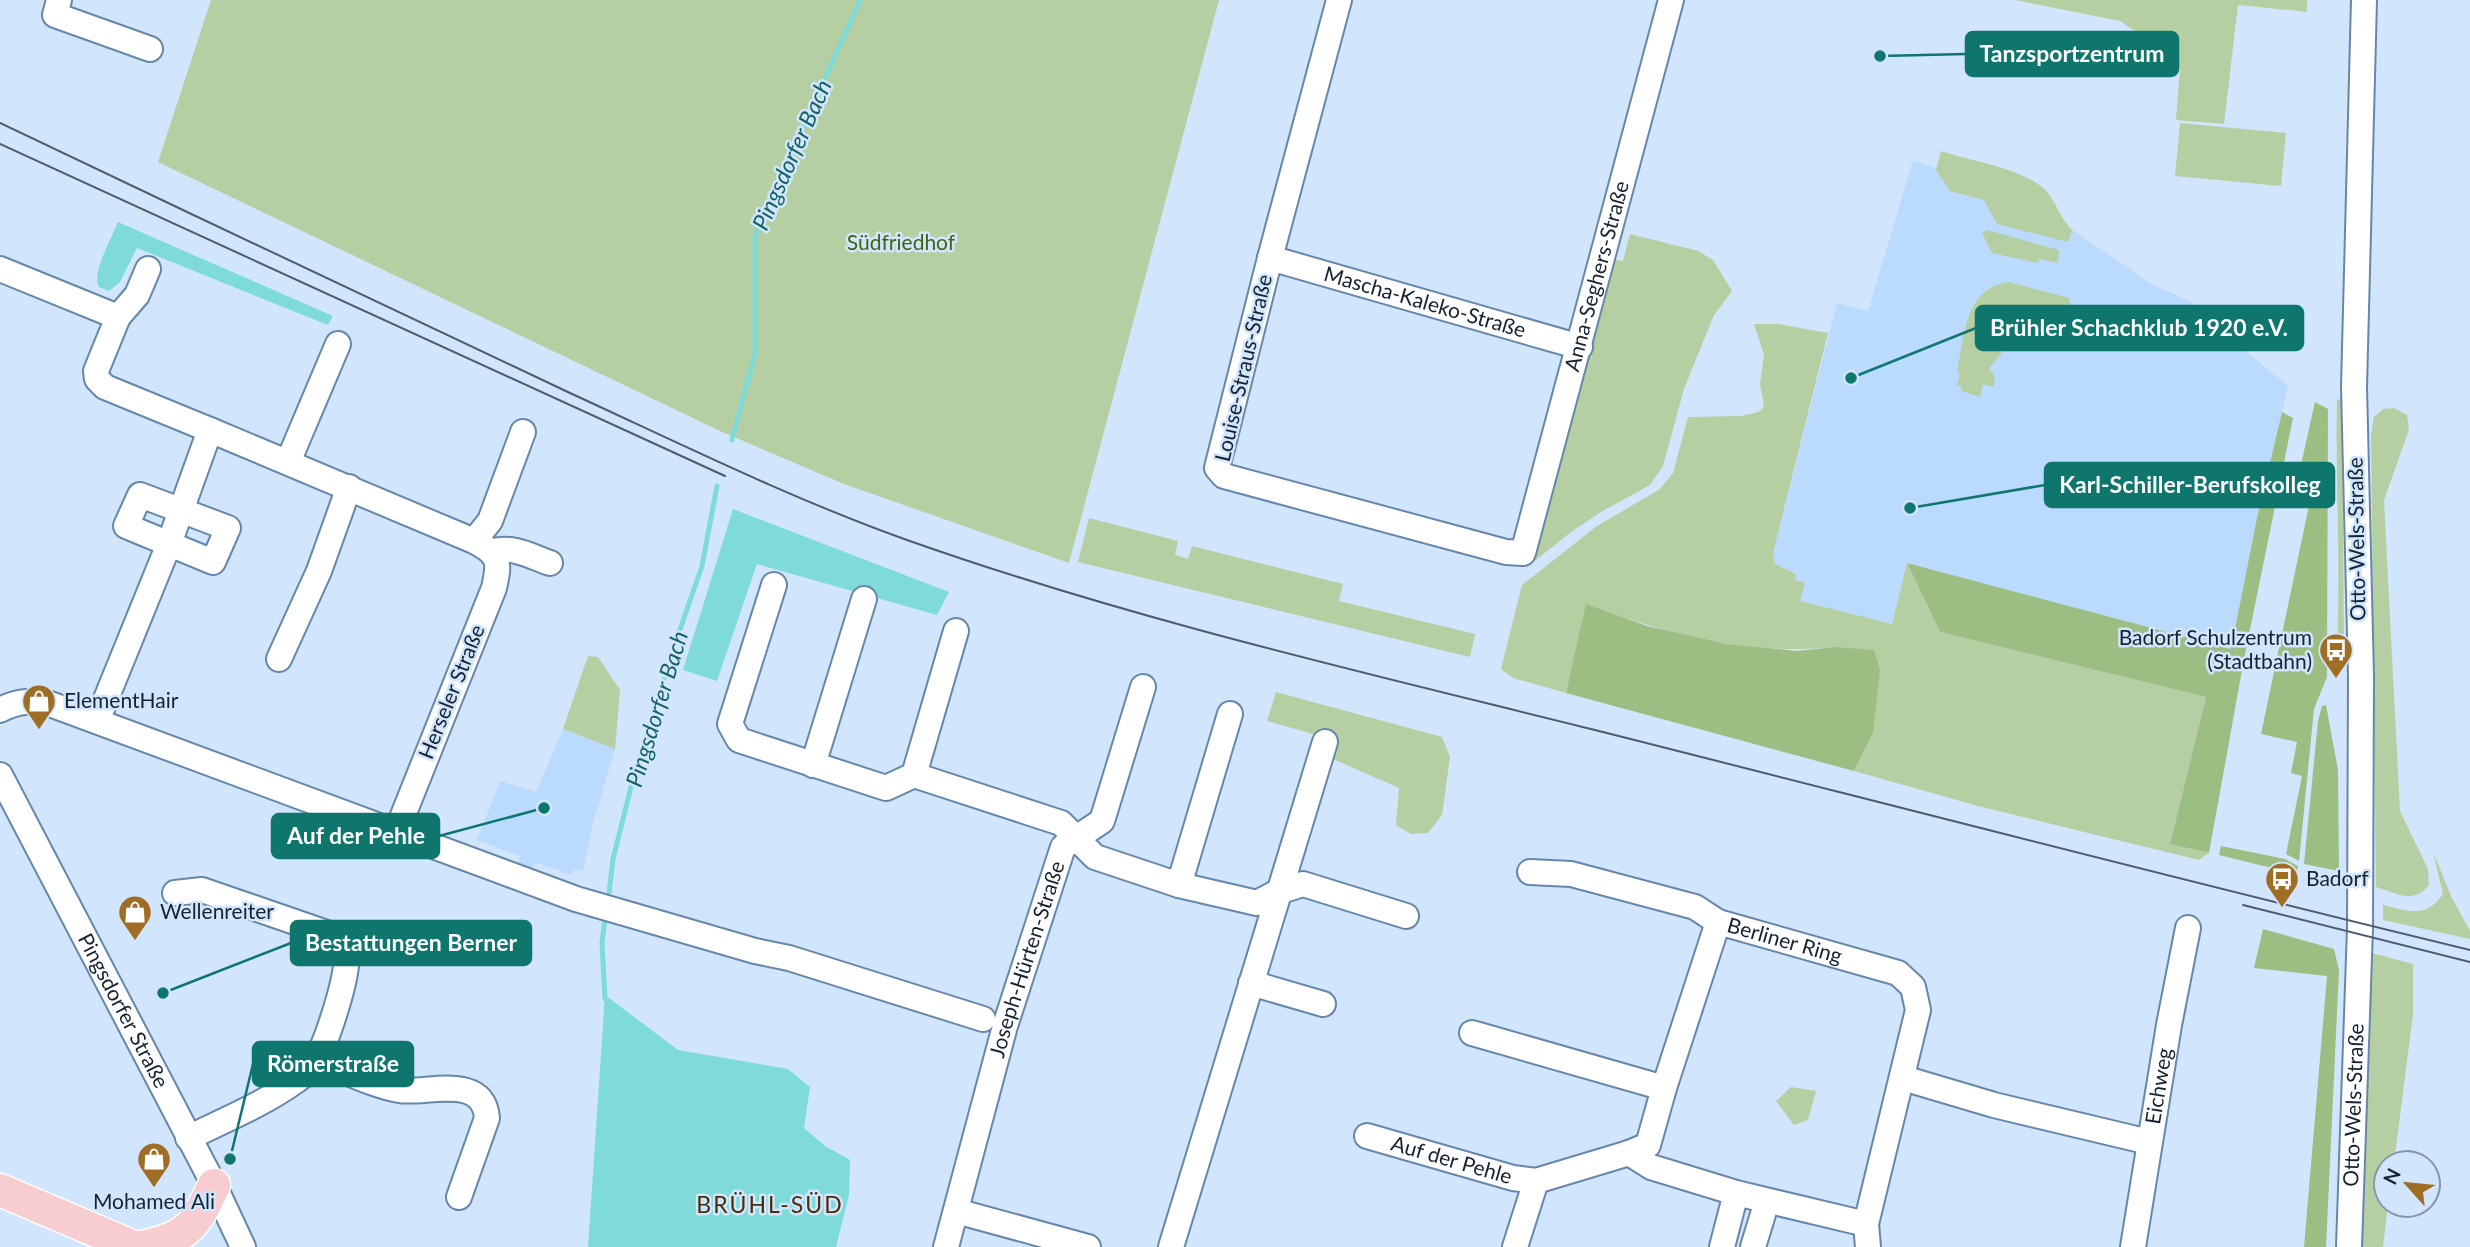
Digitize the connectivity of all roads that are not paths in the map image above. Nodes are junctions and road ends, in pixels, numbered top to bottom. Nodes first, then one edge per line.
1 (59, 0) edge
2 (1339, 0) edge
3 (1671, 0) edge
4 (2364, 0) edge
5 (150, 50) dead end
6 (1270, 258) junction
7 (0, 269) edge
8 (148, 269) dead end
9 (118, 317) junction
10 (338, 344) dead end
11 (1580, 347) junction
12 (210, 430) junction
13 (523, 432) dead end
14 (288, 462) junction
15 (349, 487) junction
16 (181, 512) junction
17 (169, 544) junction
18 (483, 546) junction
19 (1523, 553) joint
20 (550, 563) dead end
21 (774, 585) dead end
22 (864, 598) dead end
23 (957, 631) dead end
24 (279, 659) dead end
25 (1143, 687) dead end
26 (0, 710) edge
27 (1230, 714) dead end
28 (97, 721) junction
29 (1325, 742) dead end
30 (813, 765) junction
31 (0, 775) edge
32 (914, 775) junction
33 (396, 833) junction
34 (1076, 838) junction
35 (1530, 872) dead end
36 (1179, 885) junction
37 (1278, 892) junction
38 (175, 893) dead end
39 (1406, 916) dead end
40 (1718, 922) junction
41 (2188, 928) dead end
42 (1251, 983) junction
43 (1323, 1004) dead end
44 (983, 1019) dead end
45 (1472, 1033) dead end
46 (316, 1060) junction
47 (1903, 1078) junction
48 (1664, 1088) junction
49 (1367, 1136) dead end
50 (188, 1138) junction
51 (2148, 1142) junction
52 (1629, 1153) junction
53 (1536, 1181) junction
54 (214, 1185) junction
55 (0, 1190) edge
56 (1736, 1193) junction
57 (459, 1197) dead end
58 (1767, 1200) junction
59 (956, 1211) junction
60 (1867, 1236) edge
61 (134, 1247) edge
62 (140, 1247) edge
63 (243, 1247) edge
64 (946, 1247) edge
65 (1088, 1247) edge
66 (1171, 1247) edge
67 (1515, 1247) edge
68 (1721, 1247) edge
69 (1753, 1247) edge
70 (2133, 1247) edge
71 (2347, 1247) edge

1 - 5 street
2 - 6 street, Louise-Straus-Straße
3 - 11 street, Anna-Seghers-Straße
4 - 71 street, Otto-Wels-Straße
6 - 11 street, Mascha-Kaleko-Straße
6 - 19 street, Louise-Straus-Straße
7 - 9 street
8 - 9 street
9 - 12 street
10 - 14 street
11 - 19 street, Anna-Seghers-Straße
12 - 14 street
12 - 16 street
13 - 18 street
14 - 15 street
15 - 18 street
15 - 24 street
16 - 17 street
16 - 17 street
16 - 17 street
17 - 28 street
18 - 20 street
18 - 33 street, Herseler Straße
21 - 30 street
22 - 30 street
23 - 32 street
25 - 34 street, Joseph-Hürten-Straße
26 - 28 street
27 - 36 street
28 - 33 street
29 - 37 street
30 - 32 street
31 - 50 street, Pingsdorfer Straße
32 - 34 street
33 - 44 street
34 - 36 street, Joseph-Hürten-Straße
34 - 59 street, Joseph-Hürten-Straße
35 - 40 street
36 - 37 street, Joseph-Hürten-Straße
37 - 39 street, Joseph-Hürten-Straße
37 - 42 street
38 - 46 street
40 - 47 street, Berliner Ring
40 - 48 street, Berliner Ring
41 - 51 street, Eichweg
42 - 43 street
42 - 66 street
45 - 48 street
46 - 50 street
46 - 57 street
47 - 51 street
47 - 60 street, Berliner Ring
48 - 52 street, Berliner Ring
49 - 53 street, Auf der Pehle
50 - 54 street, Pingsdorfer Straße
51 - 70 street, Eichweg
52 - 53 street, Berliner Ring
52 - 56 street
53 - 67 street
54 - 62 main road
54 - 63 street, Pingsdorfer Straße
55 - 61 main road
56 - 58 street
56 - 68 street
58 - 60 street
58 - 69 street
59 - 64 street, Joseph-Hürten-Straße
59 - 65 street

